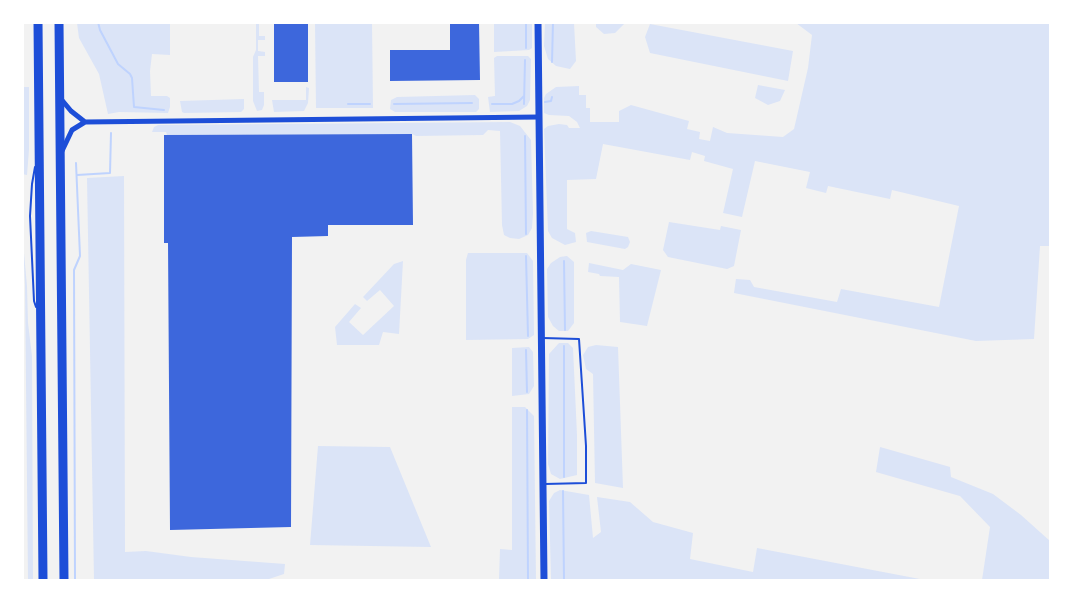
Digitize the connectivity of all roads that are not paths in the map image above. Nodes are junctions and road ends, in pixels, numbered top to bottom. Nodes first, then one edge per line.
1 (38, 22) edge
2 (59, 22) edge
3 (538, 22) edge
4 (60, 98) junction
5 (538, 117) junction
6 (85, 122) junction
7 (60, 155) junction
8 (542, 338) junction
9 (543, 484) junction
10 (43, 580) edge
11 (64, 580) edge
12 (543, 580) edge

1 - 10 highway
2 - 4 highway
3 - 5 street
4 - 6 street
4 - 7 highway
5 - 6 street
5 - 8 street
6 - 7 street
7 - 11 highway
8 - 9 street
8 - 9 lane
9 - 12 street

